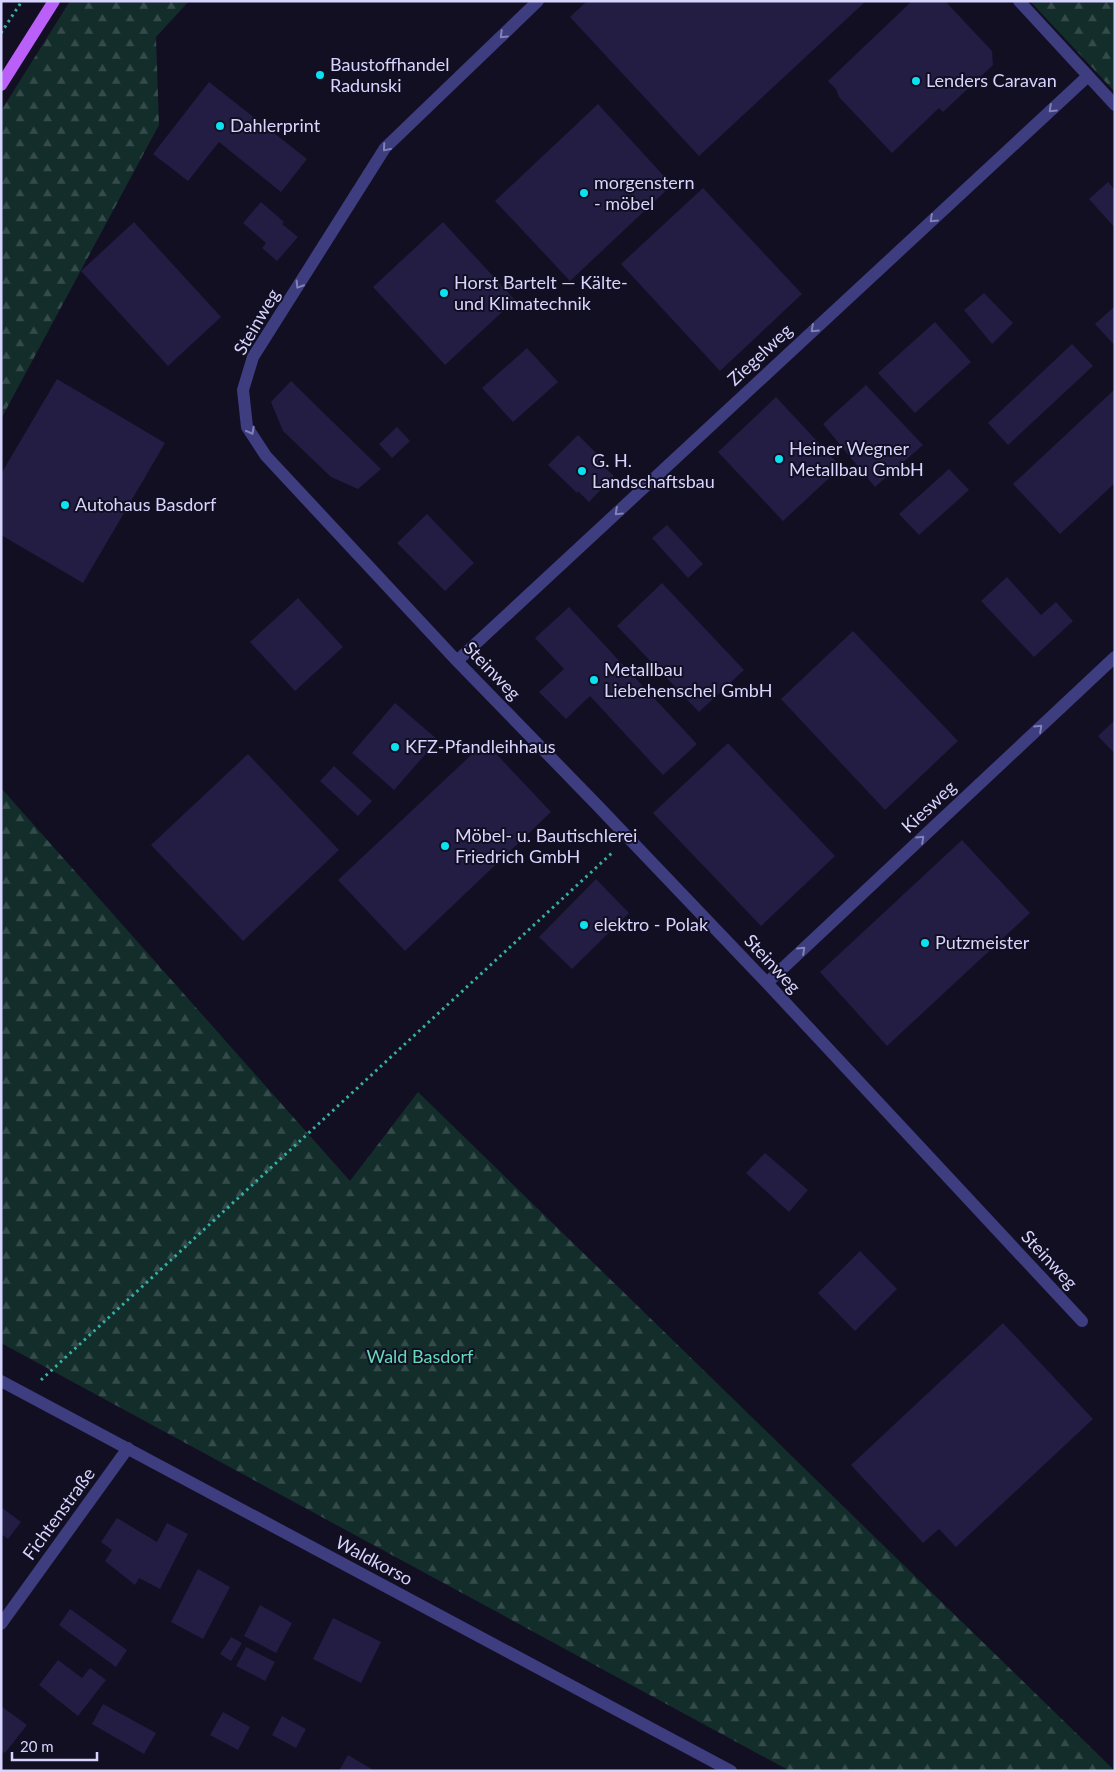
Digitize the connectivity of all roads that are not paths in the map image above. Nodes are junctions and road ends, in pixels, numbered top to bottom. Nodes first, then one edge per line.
1 (54, 1) edge
2 (538, 1) edge
3 (1019, 1) edge
4 (1088, 76) junction
5 (1, 85) edge
6 (1115, 105) edge
7 (1115, 657) edge
8 (457, 661) junction
9 (766, 983) junction
10 (1082, 1320) dead end
11 (1, 1381) edge
12 (128, 1448) junction
13 (1, 1624) edge
14 (731, 1771) edge

1 - 5 main road
2 -> 8 street, Steinweg
3 - 4 street
4 - 6 street
4 -> 8 street, Ziegelweg
9 -> 7 street, Kiesweg
8 - 9 street, Steinweg
9 - 10 street, Steinweg
11 - 12 street, Waldkorso
12 - 13 street, Fichtenstraße
12 - 14 street, Waldkorso

